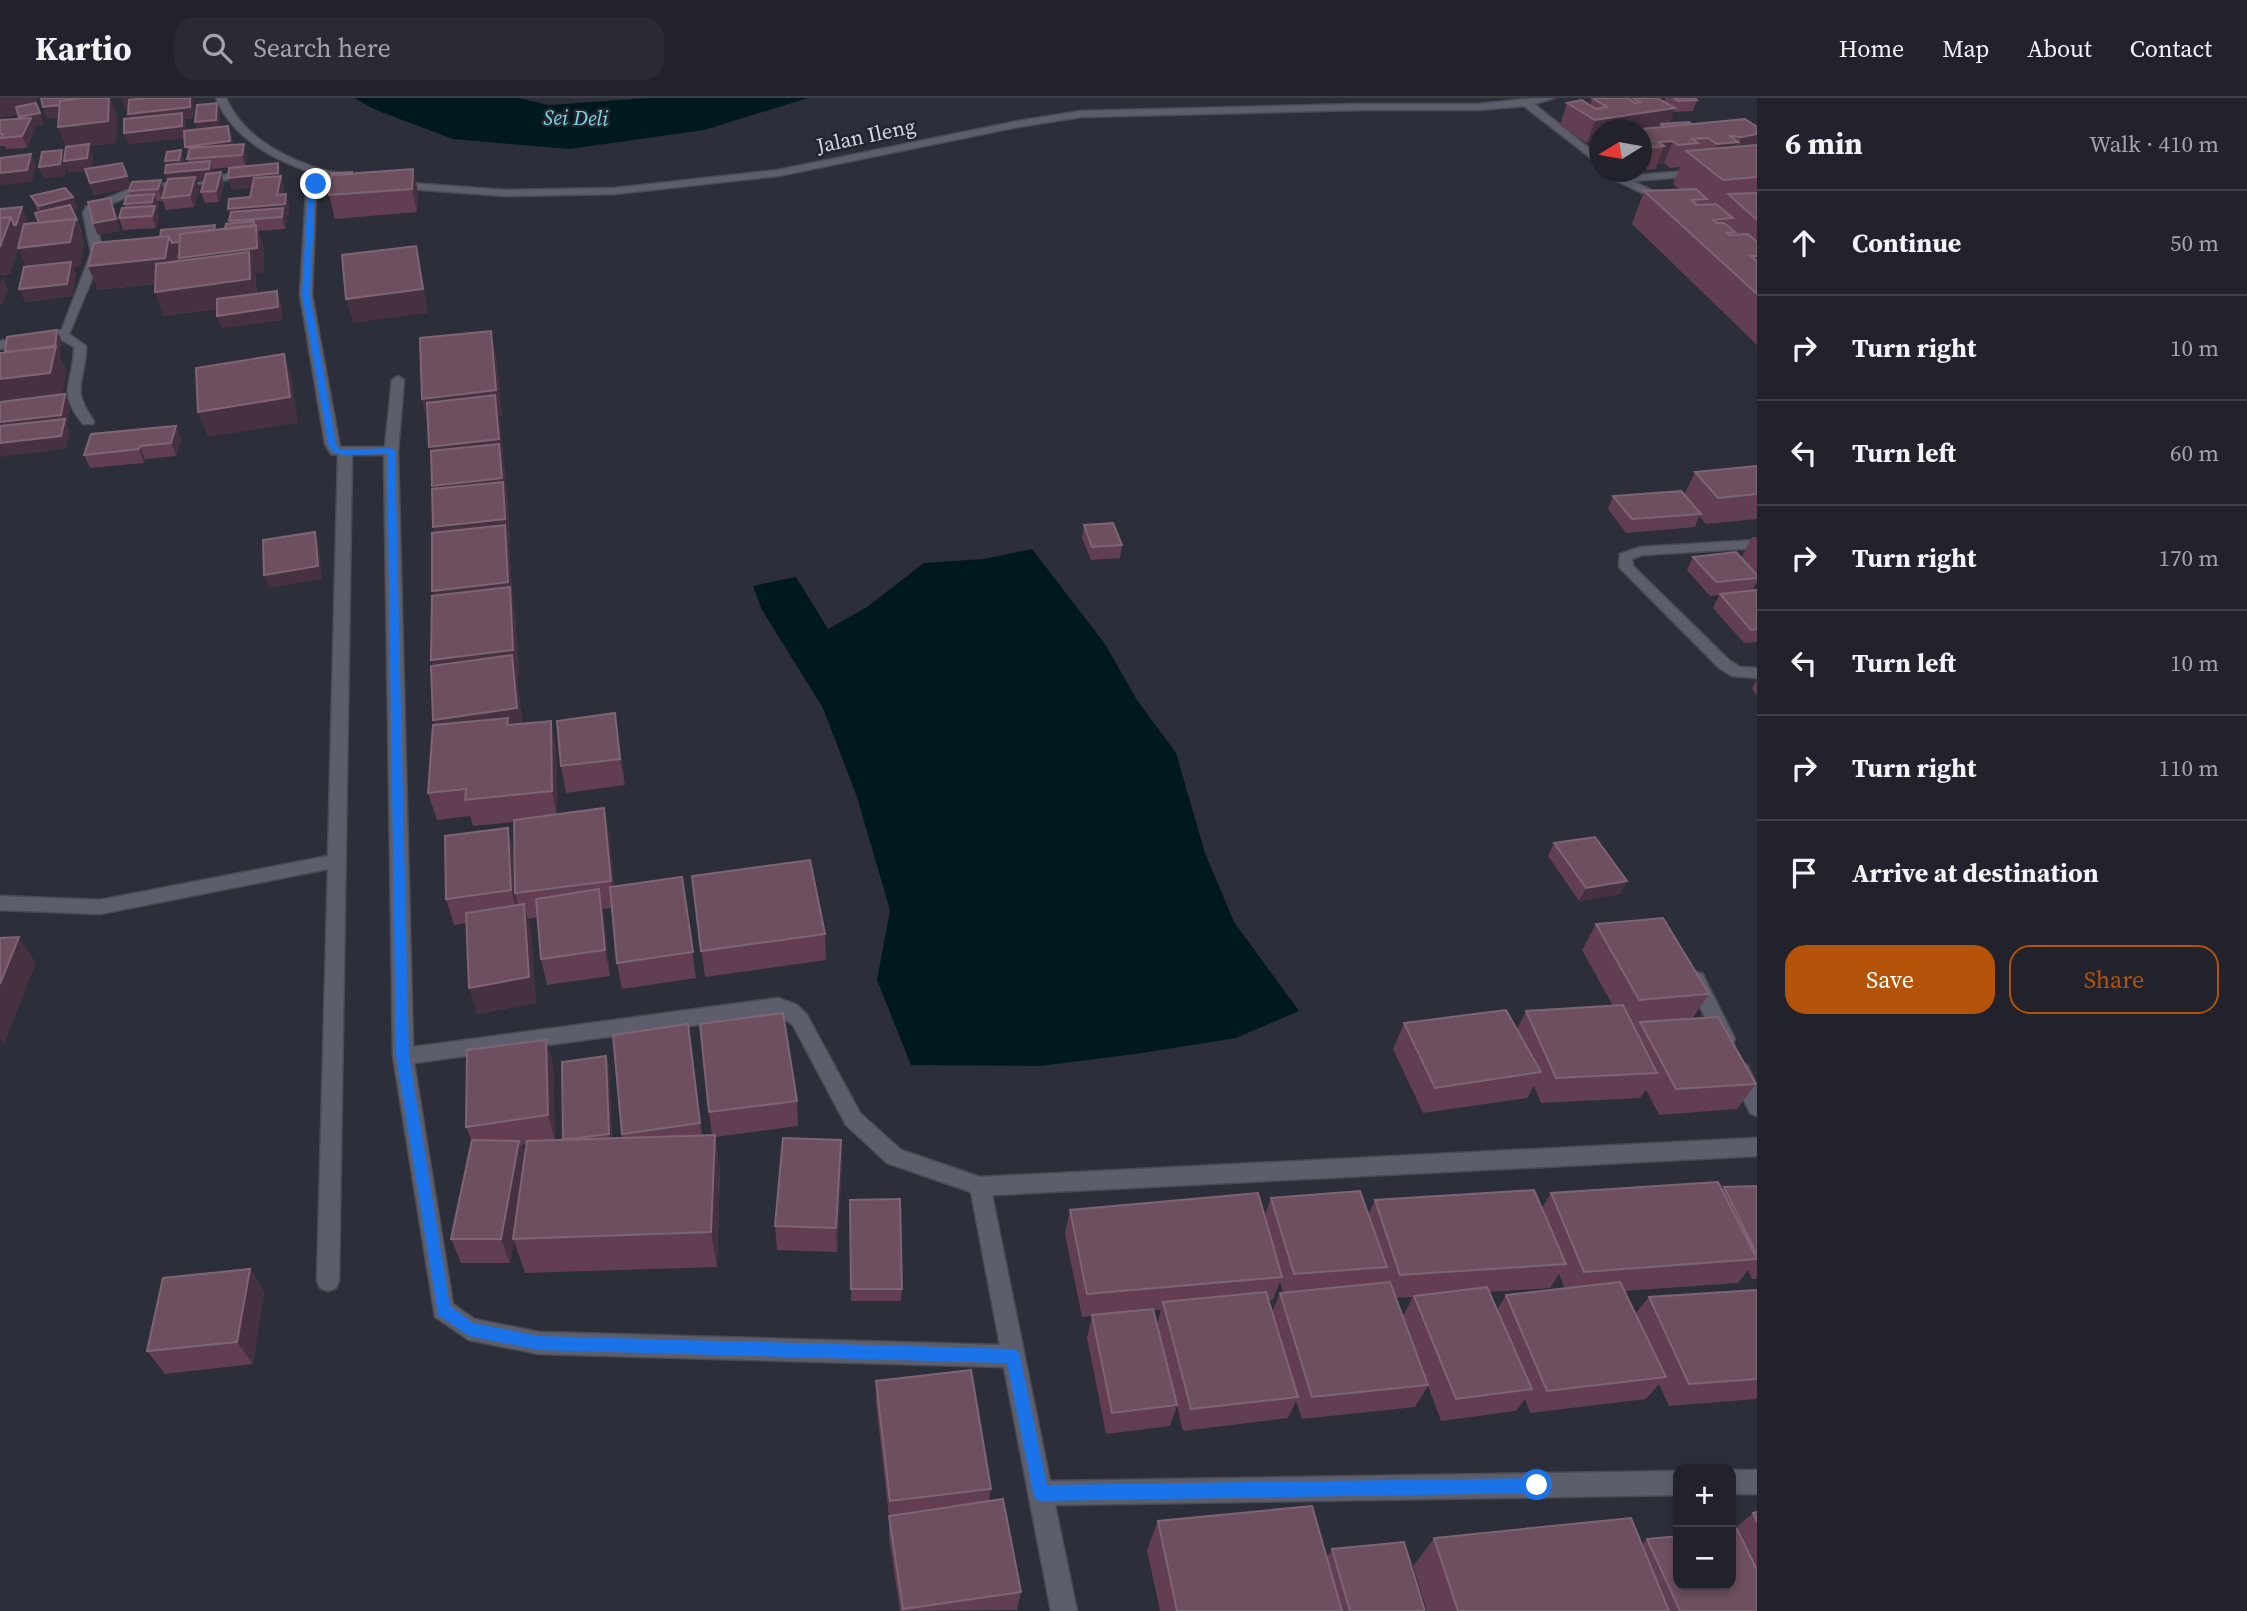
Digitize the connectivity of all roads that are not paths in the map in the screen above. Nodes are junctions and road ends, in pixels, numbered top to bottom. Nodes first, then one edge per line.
1 (221, 98) edge
2 (1549, 98) edge
3 (1527, 103) junction
4 (1589, 153) edge
5 (299, 166) junction
6 (1716, 172) edge
7 (1652, 174) edge
8 (334, 178) junction
9 (371, 182) edge
10 (1630, 182) edge
11 (384, 183) edge
12 (1672, 204) edge
13 (62, 335) junction
14 (0, 345) edge
15 (398, 380) dead end
16 (88, 421) dead end
17 (391, 451) junction
18 (345, 453) junction
19 (1757, 544) edge
20 (1757, 673) edge
21 (336, 862) junction
22 (0, 903) edge
23 (1695, 976) edge
24 (403, 1056) junction
25 (1757, 1107) edge
26 (1757, 1147) edge
27 (980, 1186) junction
28 (328, 1281) dead end
29 (1013, 1356) junction
30 (1736, 1482) edge
31 (1757, 1482) edge
32 (1673, 1483) edge
33 (1041, 1493) junction
34 (1065, 1611) edge

1 - 5 street
2 - 3 street, Jalan Ileng
3 - 4 street
3 - 11 street, Jalan Ileng
5 - 8 street
5 - 13 street
6 - 7 street
8 - 9 street
8 - 18 street
10 - 12 street
13 - 14 street
13 - 16 street
15 - 17 street
17 - 18 street
17 - 24 street
18 - 21 street
19 - 20 street
21 - 22 street
21 - 28 street
23 - 25 street
24 - 27 street
24 - 29 street
26 - 27 street
27 - 29 street
29 - 33 street
30 - 31 street
32 - 33 street
33 - 34 street

